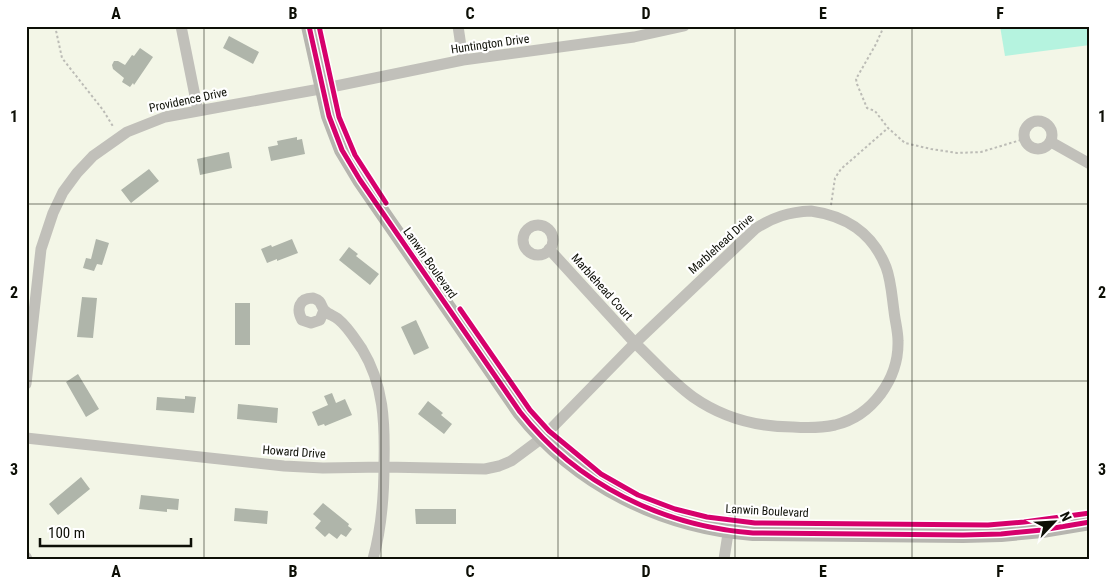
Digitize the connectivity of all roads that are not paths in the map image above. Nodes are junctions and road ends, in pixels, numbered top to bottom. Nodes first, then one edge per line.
1 (181, 26) edge
2 (309, 26) edge
3 (319, 26) edge
4 (458, 26) edge
5 (684, 26) edge
6 (464, 60) junction
7 (327, 88) junction
8 (198, 110) junction
9 (1051, 142) junction
10 (1090, 164) edge
11 (549, 250) dead end
12 (324, 310) dead end
13 (635, 343) junction
14 (26, 384) edge
15 (545, 434) junction
16 (26, 438) edge
17 (384, 467) junction
18 (1090, 513) edge
19 (1090, 522) edge
20 (729, 526) junction
21 (373, 559) edge
22 (724, 559) edge

1 - 8 street
2 - 7 street, Lanwin Boulevard
3 - 7 street, Lanwin Boulevard
4 - 6 street
5 - 6 street, Huntington Drive
6 - 7 street, Huntington Drive
7 - 8 street, Providence Drive
7 - 15 street, Lanwin Boulevard
8 - 14 street, Providence Drive
9 - 9 street
9 - 10 street
11 - 13 street, Marblehead Court
12 - 17 street
13 - 13 street, Marblehead Drive
13 - 15 street, Marblehead Drive
15 - 17 street, Howard Drive
15 - 20 street, Lanwin Boulevard
16 - 17 street, Howard Drive
17 - 21 street
18 - 20 street, Lanwin Boulevard
19 - 20 street, Lanwin Boulevard
20 - 22 street

